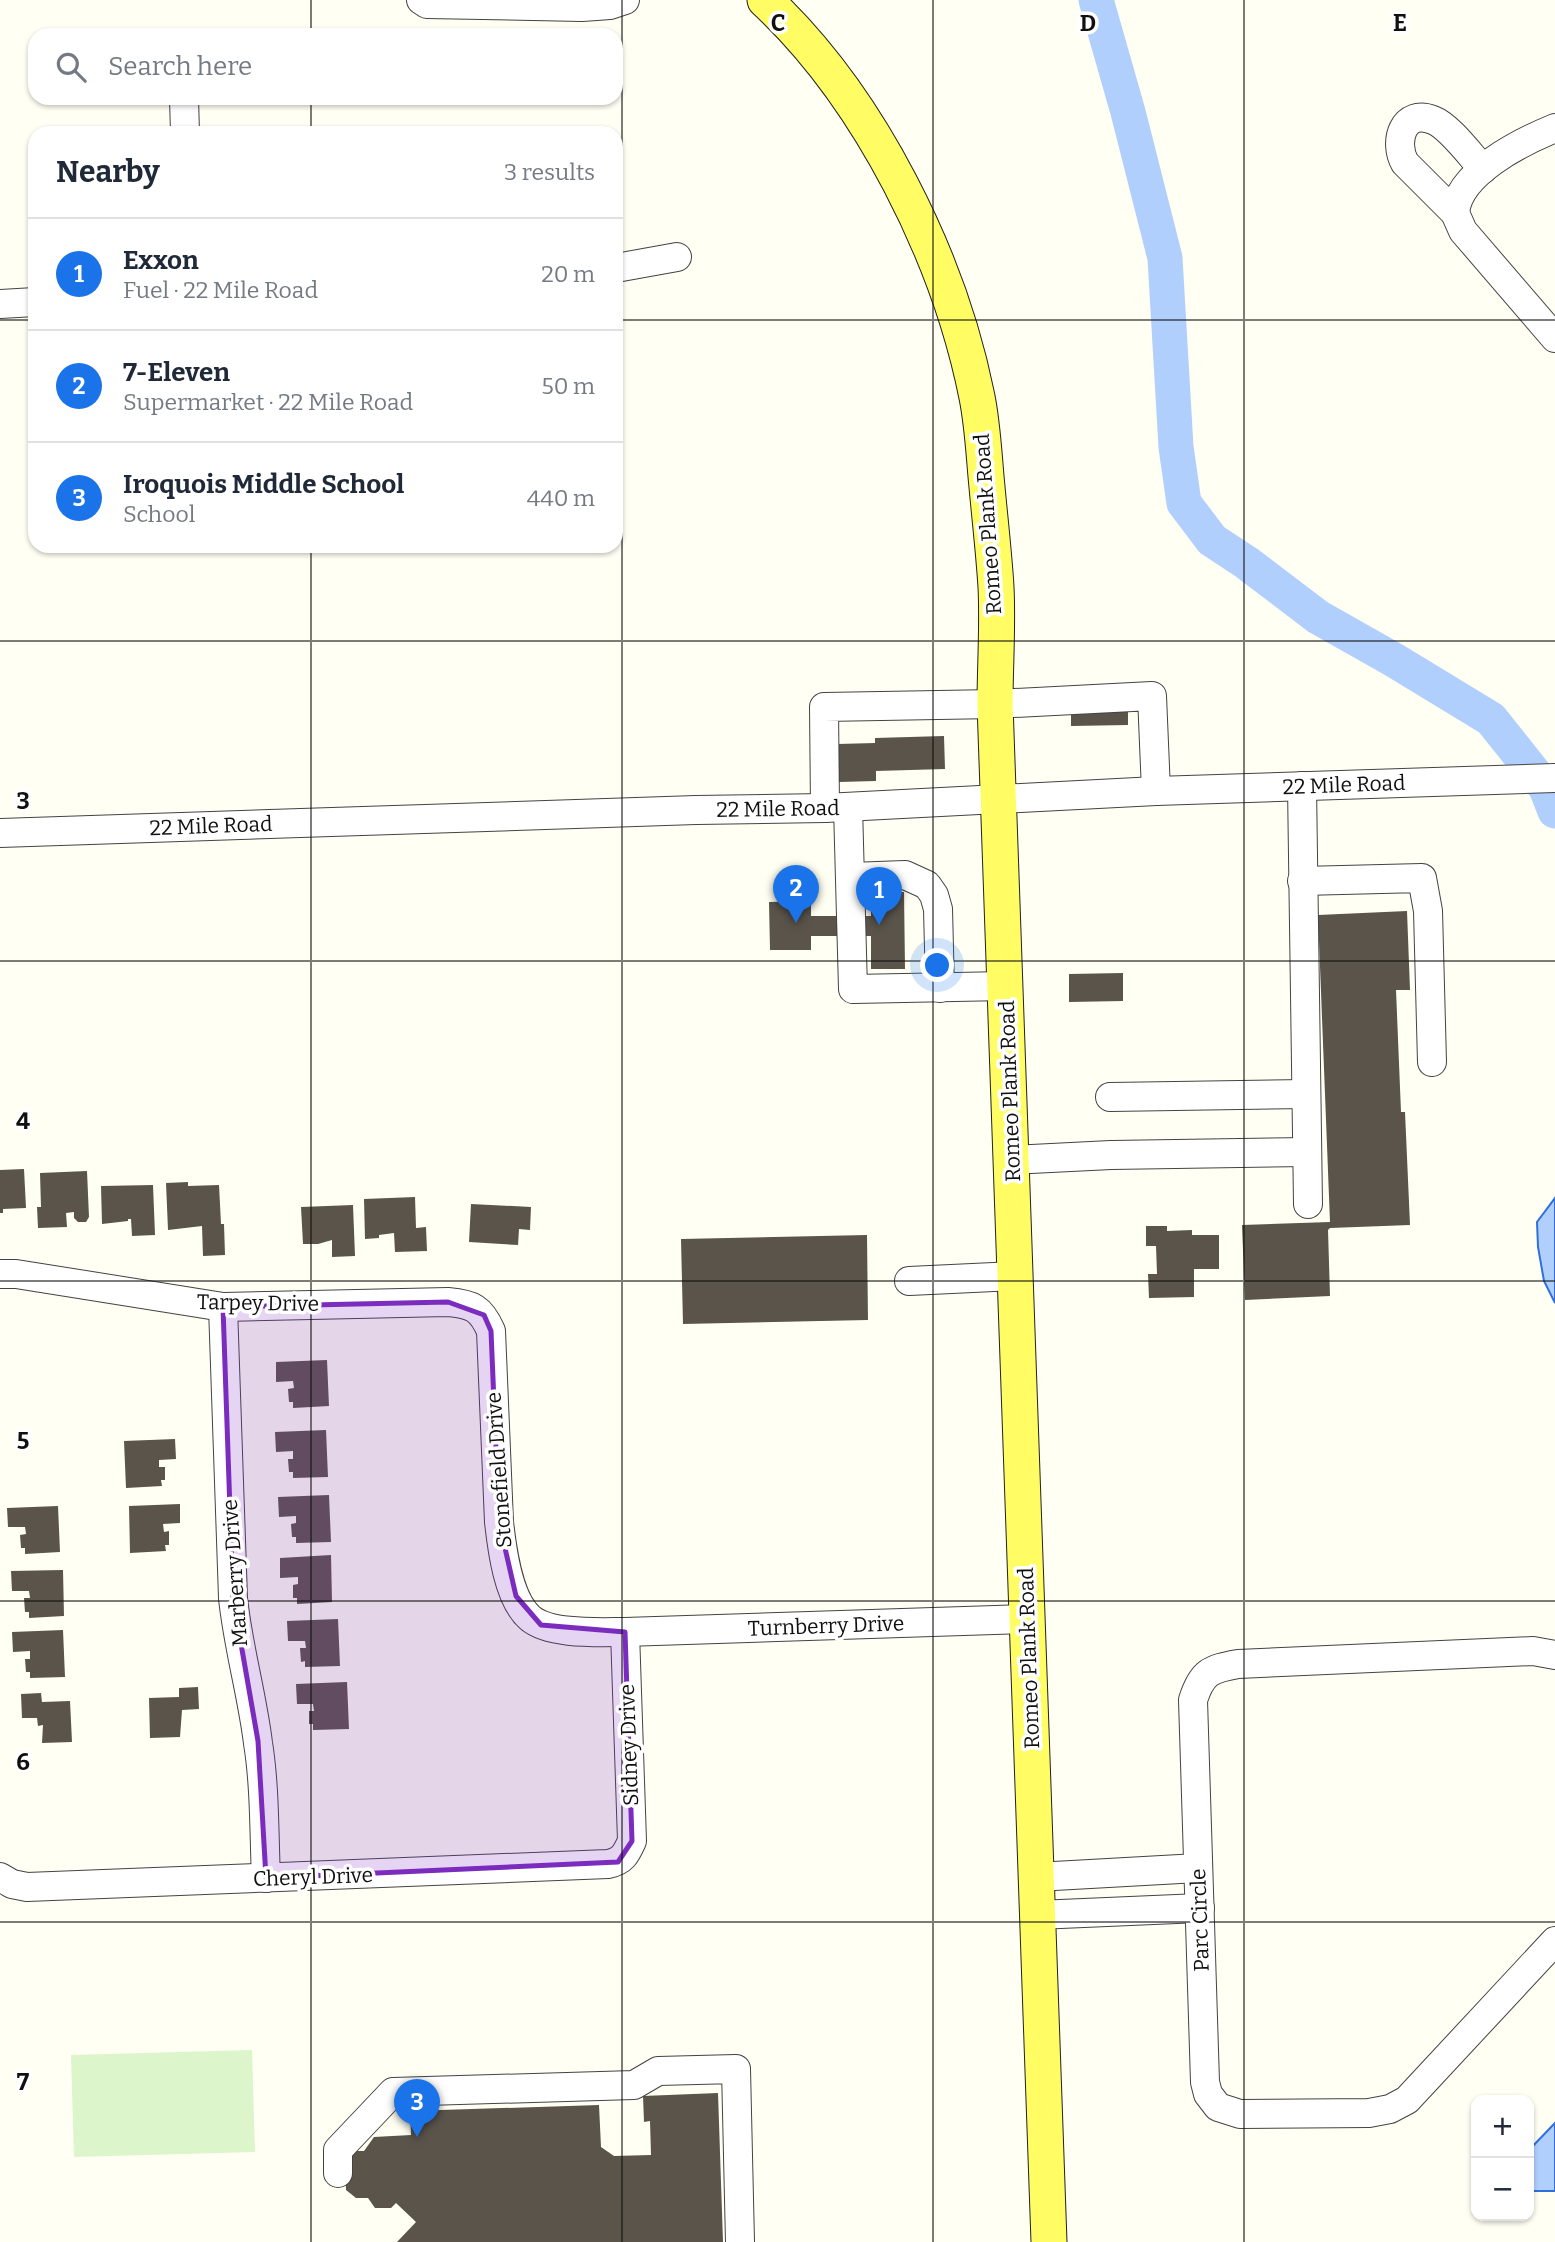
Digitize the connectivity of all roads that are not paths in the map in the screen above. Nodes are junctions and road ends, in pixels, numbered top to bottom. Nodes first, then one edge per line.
1 (422, 0) edge
2 (625, 0) edge
3 (765, 0) edge
4 (184, 105) edge
5 (185, 126) edge
6 (1555, 128) edge
7 (1483, 169) junction
8 (1455, 213) junction
9 (677, 257) dead end
10 (623, 267) edge
11 (28, 302) edge
12 (0, 304) edge
13 (1555, 338) edge
14 (995, 704) junction
15 (1555, 778) edge
16 (1302, 786) junction
17 (1156, 791) junction
18 (999, 800) junction
19 (836, 808) junction
20 (0, 833) edge
21 (851, 877) junction
22 (1302, 881) junction
23 (1006, 986) junction
24 (940, 988) junction
25 (1432, 1062) dead end
26 (1306, 1094) junction
27 (1110, 1097) dead end
28 (1307, 1152) junction
29 (1012, 1160) junction
30 (1308, 1204) dead end
31 (0, 1274) edge
32 (1016, 1276) junction
33 (909, 1281) dead end
34 (223, 1307) junction
35 (475, 1308) joint
36 (1027, 1619) junction
37 (625, 1632) junction
38 (1555, 1655) edge
39 (625, 1856) joint
40 (1199, 1868) junction
41 (0, 1877) edge
42 (266, 1878) junction
43 (1036, 1878) junction
44 (1200, 1908) junction
45 (1037, 1915) junction
46 (1555, 1941) edge
47 (338, 2173) dead end
48 (740, 2242) edge
49 (1049, 2242) edge

1 - 2 street
3 - 14 main road, Romeo Plank Road
4 - 5 street
6 - 7 street
7 - 8 street
7 - 8 street
8 - 13 street
9 - 10 street
11 - 12 street
14 - 17 street
14 - 18 main road, Romeo Plank Road
14 - 19 street
15 - 16 street, 22 Mile Road
16 - 17 street, 22 Mile Road
16 - 22 street
17 - 18 street, 22 Mile Road
18 - 19 street, 22 Mile Road
18 - 23 main road, Romeo Plank Road
19 - 20 street, 22 Mile Road
19 - 21 street
21 - 24 street
21 - 24 street
22 - 25 street
22 - 26 street
23 - 24 street
23 - 29 main road, Romeo Plank Road
26 - 27 street
26 - 28 street
28 - 29 street
28 - 30 street
29 - 32 main road, Romeo Plank Road
31 - 34 street, Tarpey Drive
32 - 33 street
32 - 36 main road, Romeo Plank Road
34 - 35 street, Tarpey Drive
34 - 42 street, Marberry Drive
35 - 37 street, Stonefield Drive
36 - 37 street, Turnberry Drive
36 - 43 main road, Romeo Plank Road
37 - 39 street, Sidney Drive
38 - 40 street, Parc Circle
39 - 42 street, Cheryl Drive
40 - 43 street
40 - 44 street, Parc Circle
41 - 42 street, Cheryl Drive
43 - 45 main road, Romeo Plank Road
44 - 45 street
44 - 46 street, Parc Circle
45 - 49 main road, Romeo Plank Road
47 - 48 street

